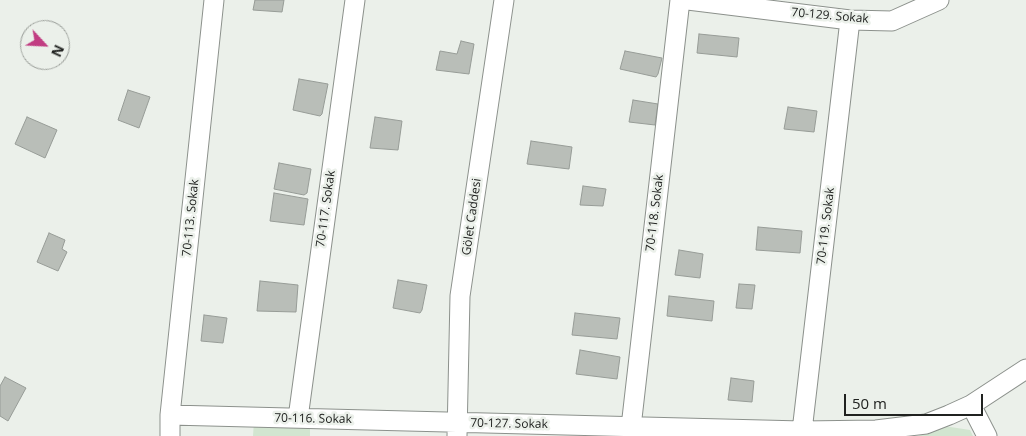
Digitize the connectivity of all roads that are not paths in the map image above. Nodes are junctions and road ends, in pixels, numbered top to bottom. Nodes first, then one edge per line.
1 (214, 0) edge
2 (355, 0) edge
3 (504, 0) edge
4 (680, 0) edge
5 (688, 0) edge
6 (939, 0) edge
7 (850, 20) junction
8 (1026, 369) edge
9 (971, 405) junction
10 (170, 415) junction
11 (298, 418) junction
12 (631, 427) junction
13 (457, 429) edge
14 (802, 431) junction
15 (170, 436) edge
16 (987, 436) edge

1 - 10 street, 70-113. Sokak
2 - 11 street, 70-117. Sokak
3 - 13 street, Gölet Caddesi
4 - 12 street, 70-118. Sokak
5 - 7 street, 70-129. Sokak
6 - 7 street, 70-129. Sokak
7 - 14 street, 70-119. Sokak
8 - 9 street, 70-127. Sokak
9 - 14 street, 70-127. Sokak
9 - 16 street
10 - 11 street, 70-116. Sokak
10 - 15 street, 70-113. Sokak
11 - 13 street, 70-116. Sokak
12 - 13 street, 70-127. Sokak
12 - 14 street, 70-127. Sokak

